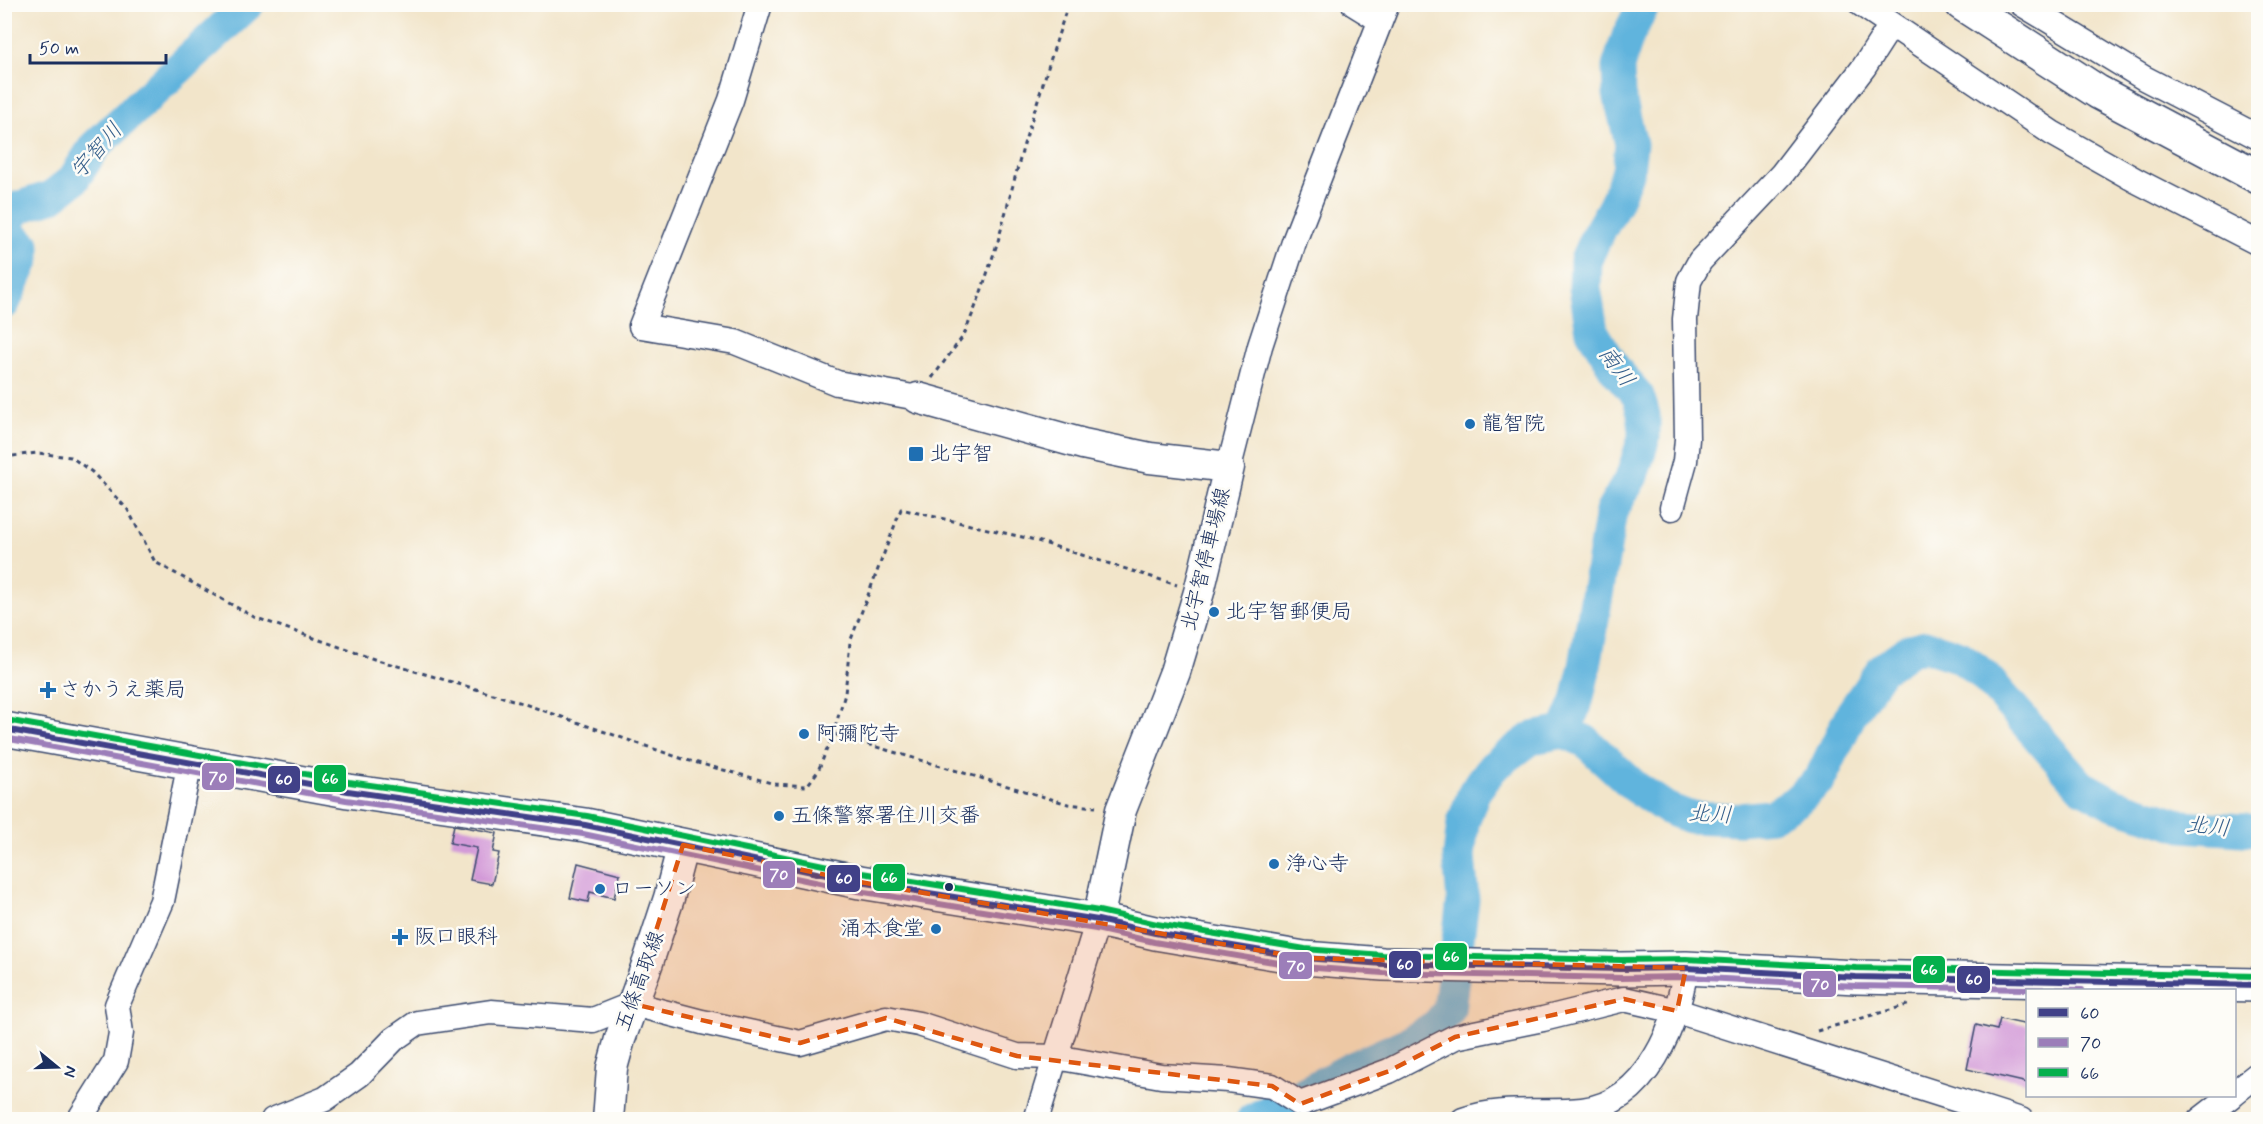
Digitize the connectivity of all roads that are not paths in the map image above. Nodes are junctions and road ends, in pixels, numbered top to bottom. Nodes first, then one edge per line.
1 (760, 4) edge
2 (1354, 4) edge
3 (1962, 4) edge
4 (2022, 4) edge
5 (1868, 6) edge
6 (1383, 13) edge
7 (1891, 26) junction
8 (2098, 92) junction
9 (2259, 137) edge
10 (2259, 177) edge
11 (2259, 190) edge
12 (2259, 243) edge
13 (918, 398) joint
14 (1229, 467) junction
15 (1672, 508) dead end
16 (4, 729) edge
17 (190, 762) junction
18 (683, 845) junction
19 (1098, 920) junction
20 (1686, 968) junction
21 (2259, 985) edge
22 (633, 1004) junction
23 (1677, 1011) junction
24 (1056, 1057) junction
25 (2259, 1074) edge
26 (2236, 1092) edge
27 (2228, 1097) edge
28 (80, 1119) edge
29 (273, 1119) edge
30 (608, 1119) edge
31 (1036, 1119) edge
32 (1463, 1119) edge
33 (2021, 1119) edge
34 (2200, 1119) edge

1 - 13 street
2 - 6 street
3 - 8 highway
4 - 9 street
5 - 7 street
6 - 14 street
7 - 12 street
7 - 15 street
8 - 10 highway
8 - 11 highway
13 - 14 main road, 北宇智停車場線
14 - 19 main road, 北宇智停車場線
16 - 17 highway
17 - 18 highway
17 - 28 street
18 - 19 highway
18 - 22 main road, 五條高取線
19 - 20 highway
19 - 24 street
20 - 21 highway
20 - 23 street
22 - 24 street
22 - 29 street
22 - 30 main road, 五條高取線
23 - 24 street
23 - 32 street
23 - 33 street
24 - 31 street
25 - 26 street
27 - 34 street

